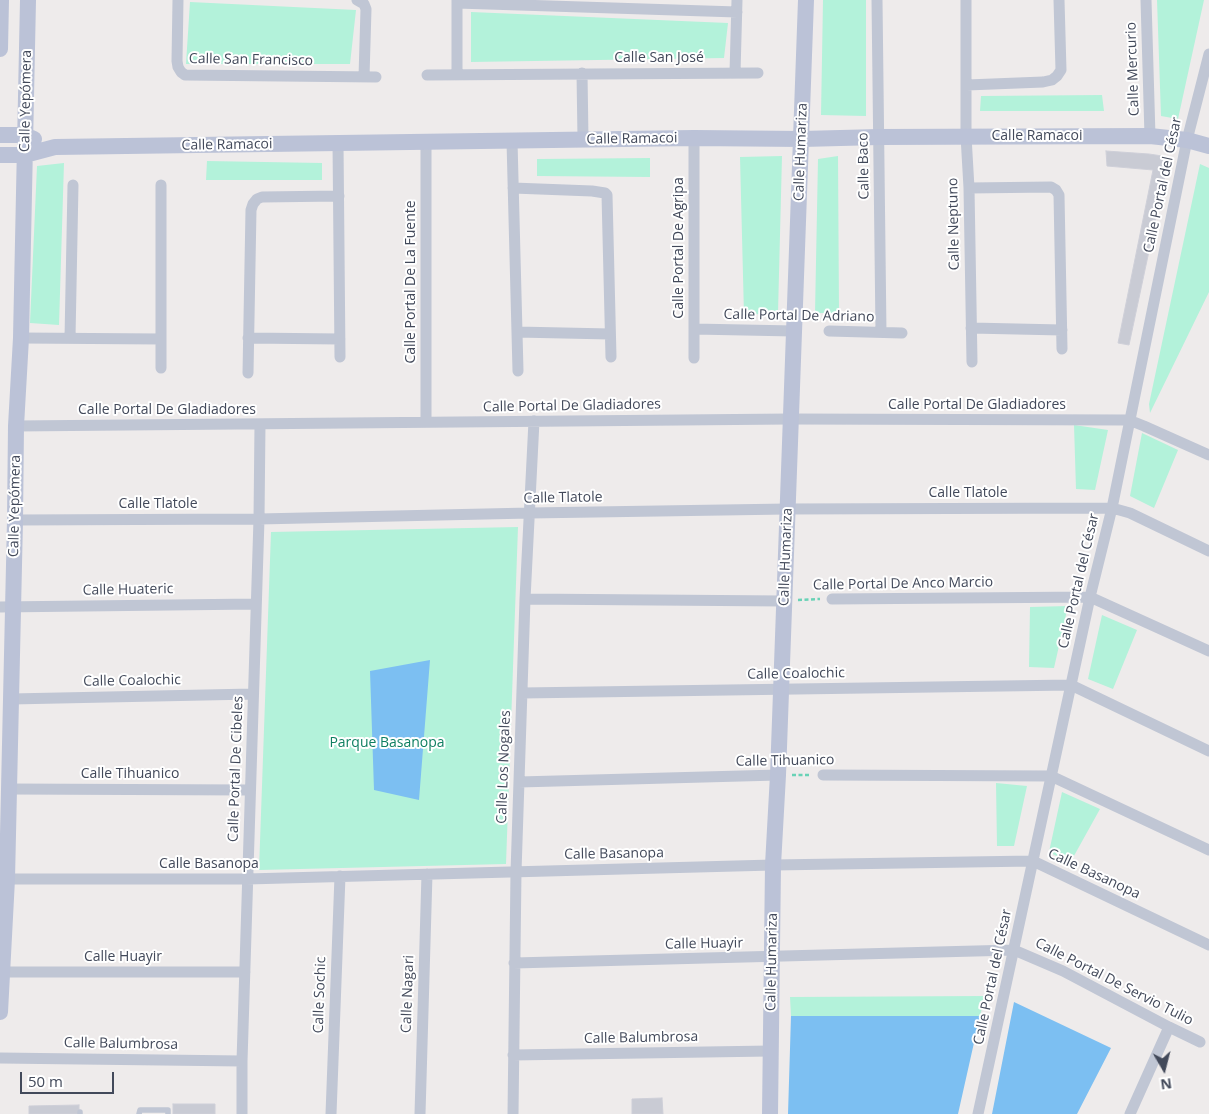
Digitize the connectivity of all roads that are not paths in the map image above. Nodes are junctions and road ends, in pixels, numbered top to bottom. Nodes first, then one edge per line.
1 (1, 0) edge
2 (28, 0) edge
3 (178, 0) edge
4 (357, 0) edge
5 (806, 0) edge
6 (876, 0) edge
7 (966, 0) edge
8 (1059, 0) edge
9 (1146, 0) edge
10 (457, 2) edge
11 (737, 6) edge
12 (0, 49) edge
13 (1209, 54) edge
14 (758, 72) dead end
15 (582, 73) junction
16 (736, 73) junction
17 (427, 74) dead end
18 (457, 74) junction
19 (967, 85) junction
20 (0, 135) edge
21 (25, 135) junction
22 (966, 136) junction
23 (1150, 136) junction
24 (879, 137) junction
25 (694, 138) junction
26 (583, 139) junction
27 (802, 139) junction
28 (1187, 140) junction
29 (512, 141) junction
30 (426, 142) junction
31 (338, 143) junction
32 (55, 146) junction
33 (1209, 146) edge
34 (0, 155) edge
35 (25, 155) junction
36 (73, 185) dead end
37 (161, 185) dead end
38 (513, 188) junction
39 (969, 188) junction
40 (339, 196) junction
41 (971, 328) junction
42 (694, 329) junction
43 (1062, 330) junction
44 (794, 331) junction
45 (829, 331) dead end
46 (516, 332) junction
47 (881, 332) junction
48 (902, 333) dead end
49 (610, 334) junction
50 (21, 338) junction
51 (70, 338) junction
52 (248, 338) junction
53 (161, 339) junction
54 (340, 339) junction
55 (1062, 349) dead end
56 (340, 357) dead end
57 (611, 357) dead end
58 (694, 358) dead end
59 (972, 362) dead end
60 (162, 368) dead end
61 (518, 371) dead end
62 (248, 373) dead end
63 (790, 419) junction
64 (1129, 420) junction
65 (534, 421) junction
66 (426, 422) junction
67 (260, 424) junction
68 (16, 426) junction
69 (1209, 455) edge
70 (1112, 508) junction
71 (787, 510) junction
72 (530, 513) junction
73 (259, 519) junction
74 (15, 520) junction
75 (1209, 551) edge
76 (1090, 597) junction
77 (525, 599) junction
78 (832, 599) road end
79 (784, 601) junction
80 (256, 604) junction
81 (7, 607) edge
82 (1209, 651) edge
83 (1071, 685) junction
84 (781, 689) junction
85 (522, 693) junction
86 (254, 694) junction
87 (11, 699) junction
88 (1209, 751) edge
89 (778, 775) junction
90 (823, 775) road end
91 (1052, 776) junction
92 (519, 782) junction
93 (9, 789) junction
94 (250, 790) junction
95 (1209, 850) edge
96 (1033, 861) junction
97 (773, 865) junction
98 (516, 872) junction
99 (427, 874) junction
100 (340, 876) junction
101 (4, 879) edge
102 (247, 879) junction
103 (1209, 945) edge
104 (1014, 950) junction
105 (772, 957) junction
106 (514, 963) junction
107 (2, 972) junction
108 (244, 972) junction
109 (0, 1012) edge
110 (1169, 1027) junction
111 (1200, 1042) dead end
112 (770, 1051) junction
113 (513, 1055) junction
114 (0, 1058) edge
115 (242, 1061) junction
116 (139, 1114) edge
117 (168, 1114) edge
118 (242, 1114) edge
119 (331, 1114) edge
120 (420, 1114) edge
121 (513, 1114) edge
122 (770, 1114) edge
123 (978, 1114) edge
124 (1130, 1114) edge

1 - 12 street, Calle Yepómera
2 - 21 street, Calle Yepómera
3 - 4 street, Calle San Francisco
5 - 27 street, Calle Humariza
6 - 24 street, Calle Baco
7 - 19 street, Calle Neptuno
8 - 19 street
9 - 23 street, Calle Mercurio
10 - 11 street
10 - 18 street
11 - 16 street
13 - 28 street, Calle Portal del César
14 - 16 street, Calle San José
15 - 16 street, Calle San José
15 - 18 street, Calle San José
15 - 26 street
17 - 18 street, Calle San José
19 - 22 street, Calle Neptuno
20 - 21 street, Calle Ramacoi
21 - 32 street, Calle Ramacoi
21 - 35 street, Calle Yepómera
22 - 23 street, Calle Ramacoi
22 - 24 street, Calle Ramacoi
22 - 39 street, Calle Neptuno
23 - 28 street, Calle Ramacoi
24 - 27 street, Calle Ramacoi
24 - 47 street, Calle Baco
25 - 26 street, Calle Ramacoi
25 - 27 street, Calle Ramacoi
25 - 42 street, Calle Portal De Agripa
26 - 29 street, Calle Ramacoi
27 - 44 street, Calle Humariza
28 - 33 street, Calle Ramacoi
28 - 64 street, Calle Portal del César
29 - 30 street, Calle Ramacoi
29 - 38 street
30 - 31 street, Calle Ramacoi
30 - 66 street, Calle Portal De La Fuente
31 - 32 street, Calle Ramacoi
31 - 40 street
32 - 35 street, Calle Ramacoi
34 - 35 street, Calle Ramacoi
35 - 50 street, Calle Yepómera
36 - 51 street
37 - 53 street
38 - 46 street
38 - 49 street
39 - 41 street, Calle Neptuno
39 - 43 street
40 - 52 street
40 - 54 street
41 - 43 street
41 - 59 street, Calle Neptuno
42 - 44 street, Calle Portal De Adriano
42 - 58 street, Calle Portal De Agripa
43 - 55 street
44 - 63 street, Calle Humariza
45 - 47 street, Calle Portal De Adriano
46 - 49 street
46 - 61 street
47 - 48 street, Calle Portal De Adriano
49 - 57 street
50 - 51 street
50 - 68 street, Calle Yepómera
51 - 53 street
52 - 54 street
52 - 62 street
53 - 60 street
54 - 56 street
63 - 64 street, Calle Portal De Gladiadores
63 - 65 street, Calle Portal De Gladiadores
63 - 71 street, Calle Humariza
64 - 69 street
64 - 70 street, Calle Portal del César
65 - 66 street, Calle Portal De Gladiadores
65 - 72 street, Calle Los Nogales
66 - 67 street, Calle Portal De Gladiadores
67 - 68 street, Calle Portal De Gladiadores
67 - 73 street, Calle Portal De Cibeles
68 - 74 street, Calle Yepómera
70 - 71 street, Calle Tlatole
70 - 75 street, Calle Tlatole
70 - 76 street, Calle Portal del César
71 - 72 street, Calle Tlatole
71 - 79 street, Calle Humariza
72 - 73 street, Calle Tlatole
72 - 77 street, Calle Los Nogales
73 - 74 street, Calle Tlatole
73 - 80 street, Calle Portal De Cibeles
74 - 81 street, Calle Yepómera
76 - 78 street, Calle Portal De Anco Marcio
76 - 82 street, Calle Portal De Anco Marcio
76 - 83 street, Calle Portal del César
77 - 79 street
77 - 85 street, Calle Los Nogales
79 - 84 street, Calle Humariza
80 - 81 street, Calle Huateric
80 - 86 street, Calle Portal De Cibeles
81 - 87 street, Calle Yepómera
83 - 84 street, Calle Coalochic
83 - 88 street
83 - 91 street, Calle Portal del César
84 - 85 street, Calle Coalochic
84 - 89 street, Calle Humariza
85 - 92 street, Calle Los Nogales
86 - 87 street, Calle Coalochic
86 - 94 street, Calle Portal De Cibeles
87 - 93 street, Calle Yepómera
89 - 92 street, Calle Tihuanico
89 - 97 street, Calle Humariza
90 - 91 street, Calle Tihuanico
91 - 95 street
91 - 96 street, Calle Portal del César
92 - 98 street, Calle Los Nogales
93 - 94 street, Calle Tihuanico
93 - 101 street, Calle Yepómera
94 - 102 street, Calle Portal De Cibeles
96 - 97 street, Calle Basanopa
96 - 103 street, Calle Basanopa
96 - 104 street, Calle Portal del César
97 - 98 street, Calle Basanopa
97 - 105 street, Calle Humariza
98 - 99 street, Calle Basanopa
98 - 106 street, Calle Los Nogales
99 - 100 street, Calle Basanopa
99 - 120 street, Calle Nagari
100 - 102 street, Calle Basanopa
100 - 119 street, Calle Sochic
101 - 102 street, Calle Basanopa
101 - 107 street, Calle Yepómera
102 - 108 street, Calle Portal De Cibeles
104 - 105 street, Calle Huayir
104 - 110 street, Calle Portal De Servio Tulio
104 - 123 street, Calle Portal del César
105 - 106 street, Calle Huayir
105 - 112 street, Calle Humariza
106 - 113 street, Calle Los Nogales
107 - 108 street, Calle Huayir
107 - 109 street, Calle Yepómera
108 - 115 street, Calle Portal De Cibeles
110 - 111 street, Calle Portal De Servio Tulio
110 - 124 street
112 - 113 street, Calle Balumbrosa
112 - 122 street, Calle Humariza
113 - 121 street, Calle Los Nogales
114 - 115 street, Calle Balumbrosa
115 - 118 street, Calle Portal De Cibeles
116 - 117 lane

